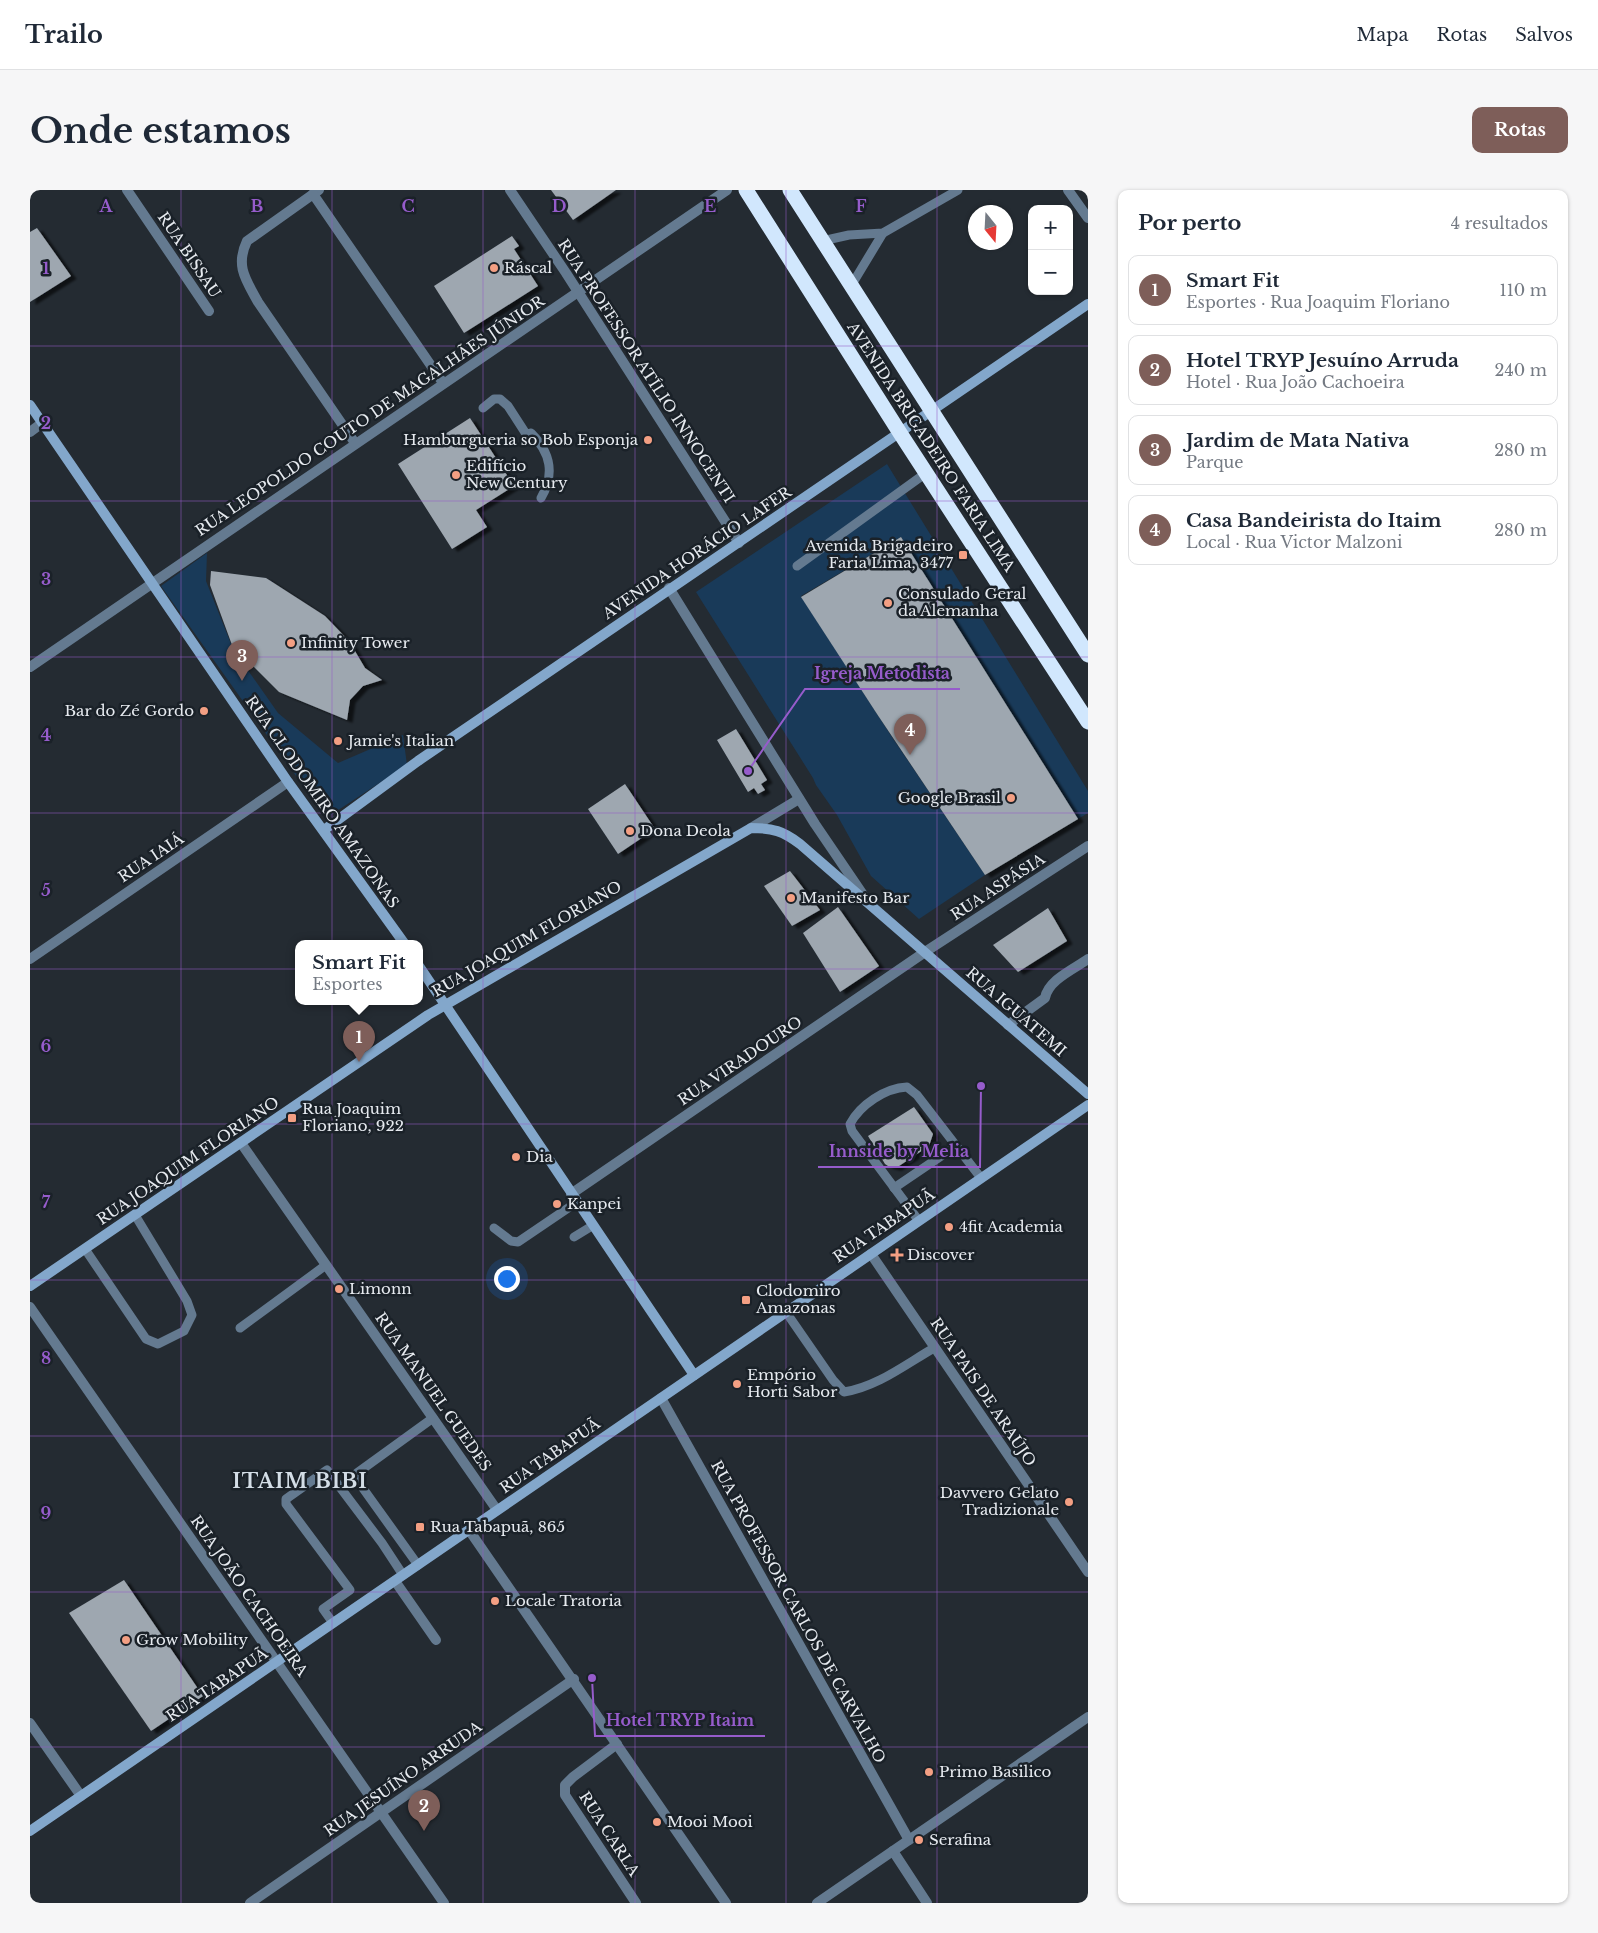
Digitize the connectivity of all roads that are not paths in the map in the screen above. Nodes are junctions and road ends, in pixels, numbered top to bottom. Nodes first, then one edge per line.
1 (127, 190) edge
2 (510, 190) edge
3 (727, 190) edge
4 (746, 190) edge
5 (790, 190) edge
6 (958, 190) edge
7 (1068, 190) edge
8 (316, 192) edge
9 (1088, 218) edge
10 (883, 233) junction
11 (822, 241) junction
12 (851, 286) junction
13 (577, 291) junction
14 (1088, 304) edge
15 (209, 311) dead end
16 (443, 383) junction
17 (30, 405) edge
18 (483, 408) dead end
19 (932, 411) junction
20 (42, 423) junction
21 (30, 432) edge
22 (900, 433) junction
23 (355, 443) junction
24 (926, 473) junction
25 (541, 498) dead end
26 (739, 543) junction
27 (797, 566) dead end
28 (151, 584) junction
29 (670, 588) junction
30 (1088, 655) edge
31 (30, 667) edge
32 (1088, 722) edge
33 (288, 782) junction
34 (799, 799) junction
35 (751, 828) junction
36 (324, 830) junction
37 (1088, 846) edge
38 (866, 899) junction
39 (402, 940) edge
40 (925, 952) junction
41 (30, 959) edge
42 (1088, 959) edge
43 (423, 972) edge
44 (444, 1005) junction
45 (1008, 1025) junction
46 (1088, 1094) edge
47 (1088, 1105) edge
48 (241, 1143) junction
49 (956, 1146) junction
50 (981, 1178) junction
51 (894, 1188) junction
52 (574, 1198) junction
53 (135, 1215) junction
54 (918, 1221) junction
55 (592, 1226) junction
56 (494, 1228) dead end
57 (574, 1237) dead end
58 (85, 1249) junction
59 (871, 1254) junction
60 (326, 1265) junction
61 (30, 1286) edge
62 (30, 1306) edge
63 (786, 1312) junction
64 (240, 1328) dead end
65 (934, 1348) junction
66 (694, 1375) junction
67 (661, 1398) junction
68 (433, 1418) junction
69 (497, 1510) junction
70 (469, 1530) junction
71 (418, 1565) junction
72 (1088, 1572) edge
73 (399, 1578) junction
74 (333, 1623) junction
75 (436, 1640) dead end
76 (276, 1662) junction
77 (574, 1679) junction
78 (1088, 1717) edge
79 (30, 1723) edge
80 (617, 1744) junction
81 (81, 1796) junction
82 (382, 1813) junction
83 (30, 1831) edge
84 (909, 1840) junction
85 (893, 1851) junction
86 (250, 1903) edge
87 (444, 1903) edge
88 (636, 1903) edge
89 (726, 1903) edge
90 (817, 1903) edge
91 (928, 1903) edge

1 - 15 street, RUA BISSAU
2 - 13 street, RUA PROFESSOR ATÍLIO INNOCENTI
3 - 13 street, RUA LEOPOLDO COUTO DE MAGALHÃES JÚNIOR
4 - 22 highway, AVENIDA BRIGADEIRO FARIA LIMA
5 - 11 highway, AVENIDA BRIGADEIRO FARIA LIMA
6 - 10 lane
7 - 9 street
8 - 16 street
8 - 23 street
10 - 11 lane
10 - 12 lane
11 - 12 highway, AVENIDA BRIGADEIRO FARIA LIMA
12 - 19 highway, AVENIDA BRIGADEIRO FARIA LIMA
13 - 16 street, RUA LEOPOLDO COUTO DE MAGALHÃES JÚNIOR
13 - 26 street, RUA PROFESSOR ATÍLIO INNOCENTI
14 - 19 street, AVENIDA HORÁCIO LAFER
16 - 23 street, RUA LEOPOLDO COUTO DE MAGALHÃES JÚNIOR
17 - 20 street, RUA CLODOMIRO AMAZONAS
18 - 25 lane
19 - 22 street, AVENIDA HORÁCIO LAFER
19 - 30 highway, AVENIDA BRIGADEIRO FARIA LIMA
20 - 21 street
20 - 28 street, RUA CLODOMIRO AMAZONAS
22 - 24 highway, AVENIDA BRIGADEIRO FARIA LIMA
22 - 26 street, AVENIDA HORÁCIO LAFER
23 - 28 street, RUA LEOPOLDO COUTO DE MAGALHÃES JÚNIOR
24 - 27 lane
24 - 32 highway, AVENIDA BRIGADEIRO FARIA LIMA
26 - 29 street, AVENIDA HORÁCIO LAFER
28 - 31 street, RUA LEOPOLDO COUTO DE MAGALHÃES JÚNIOR
28 - 33 street, RUA CLODOMIRO AMAZONAS
29 - 34 street
29 - 36 street, AVENIDA HORÁCIO LAFER
33 - 36 street, RUA CLODOMIRO AMAZONAS
33 - 41 street, RUA IAIÁ
34 - 35 street, RUA JOAQUIM FLORIANO
34 - 38 street
35 - 38 street, RUA IGUATEMI
35 - 44 street, RUA JOAQUIM FLORIANO
36 - 39 street, RUA CLODOMIRO AMAZONAS
37 - 40 street, RUA ASPÁSIA
38 - 40 street, RUA IGUATEMI
40 - 45 street, RUA IGUATEMI
40 - 52 street, RUA VIRADOURO
42 - 45 street
43 - 44 street
44 - 48 street, RUA JOAQUIM FLORIANO
44 - 52 street
45 - 46 street, RUA IGUATEMI
47 - 50 street, RUA TABAPUÃ
48 - 53 street, RUA JOAQUIM FLORIANO
48 - 60 street, RUA MANUEL GUEDES
49 - 50 lane
49 - 51 lane
49 - 51 lane
50 - 54 street, RUA TABAPUÃ
51 - 54 lane
52 - 55 street
52 - 56 lane
53 - 58 street, RUA JOAQUIM FLORIANO
53 - 58 lane
54 - 59 street, RUA TABAPUÃ
55 - 57 lane
55 - 66 street
58 - 61 street, RUA JOAQUIM FLORIANO
59 - 63 street, RUA TABAPUÃ
59 - 65 street, RUA PAIS DE ARAÚJO
60 - 64 lane
60 - 68 street, RUA MANUEL GUEDES
62 - 76 street, RUA JOÃO CACHOEIRA
63 - 65 lane
63 - 66 street, RUA TABAPUÃ
65 - 72 street, RUA PAIS DE ARAÚJO
66 - 67 street, RUA TABAPUÃ
67 - 69 street, RUA TABAPUÃ
67 - 84 street, RUA PROFESSOR CARLOS DE CARVALHO
68 - 69 street, RUA MANUEL GUEDES
68 - 71 lane
69 - 70 street, RUA TABAPUÃ
70 - 71 street, RUA TABAPUÃ
70 - 77 street
71 - 73 street, RUA TABAPUÃ
73 - 74 street, RUA TABAPUÃ
73 - 74 lane
73 - 75 street
74 - 76 street, RUA TABAPUÃ
76 - 81 street, RUA TABAPUÃ
76 - 82 street, RUA JOÃO CACHOEIRA
77 - 80 street
77 - 82 street, RUA JESUÍNO ARRUDA
78 - 84 street
79 - 81 street
80 - 88 street, RUA CARLA
80 - 89 street
81 - 83 street, RUA TABAPUÃ
82 - 86 street, RUA JESUÍNO ARRUDA
82 - 87 street, RUA JOÃO CACHOEIRA
84 - 85 street
85 - 90 street
85 - 91 street

